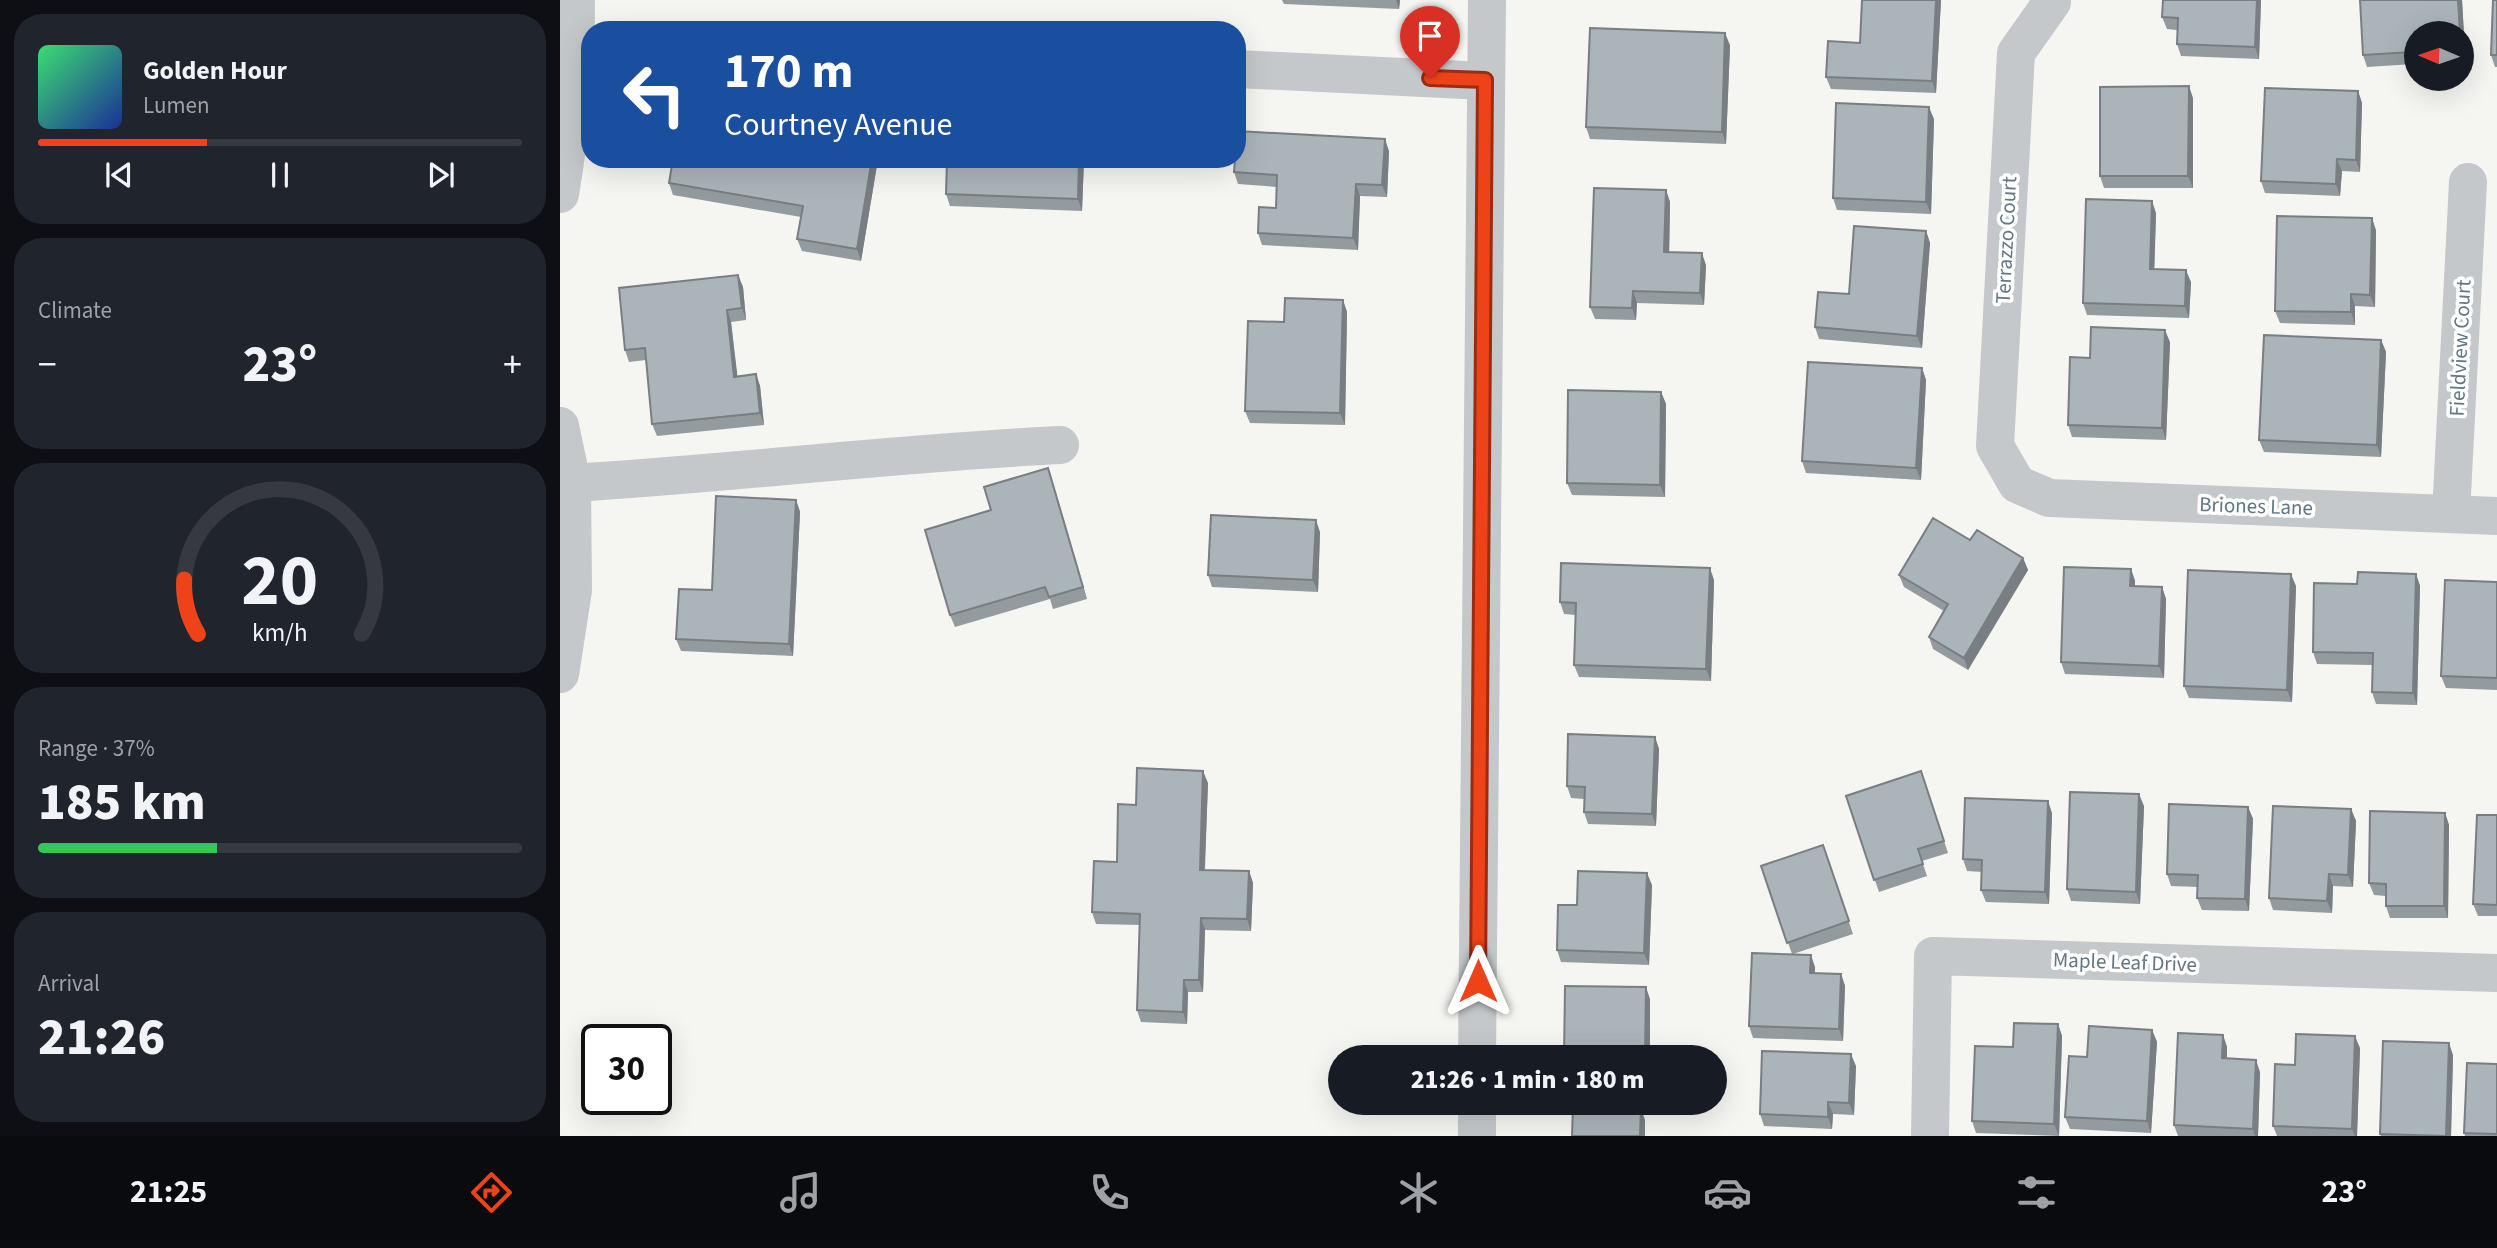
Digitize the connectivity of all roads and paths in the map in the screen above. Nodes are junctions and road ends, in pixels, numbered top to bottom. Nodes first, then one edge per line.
1 (576, 0) edge
2 (1487, 0) edge
3 (2052, 2) dead end
4 (575, 46) edge
5 (1246, 69) edge
6 (1485, 80) junction
7 (2468, 182) dead end
8 (560, 194) edge
9 (560, 426) edge
10 (1060, 446) dead end
11 (572, 483) junction
12 (2017, 484) joint
13 (2451, 514) junction
14 (2497, 516) edge
15 (560, 674) edge
16 (2497, 973) edge
17 (1477, 1045) edge
18 (1477, 1115) edge
19 (1477, 1136) edge
20 (1930, 1136) edge

1 - 4 street
2 - 6 street
3 - 12 street, Terrazzo Court
4 - 8 street
5 - 6 street
6 - 17 street
7 - 13 street, Fieldview Court
9 - 11 street
10 - 11 street
11 - 15 street
12 - 13 street, Briones Lane
13 - 14 street, Briones Lane
16 - 20 street, Maple Leaf Drive
18 - 19 street

